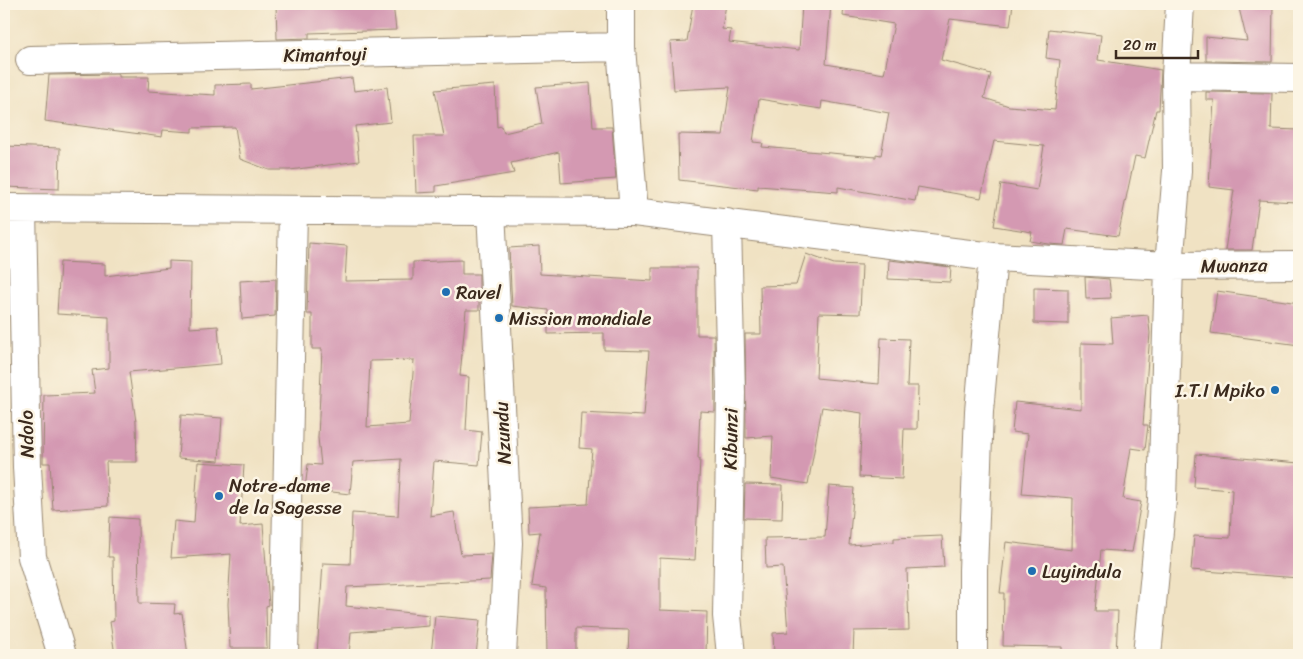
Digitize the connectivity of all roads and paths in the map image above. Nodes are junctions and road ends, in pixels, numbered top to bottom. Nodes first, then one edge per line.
1 (621, 4) edge
2 (1180, 4) edge
3 (621, 47) junction
4 (30, 60) dead end
5 (1176, 76) junction
6 (1299, 78) edge
7 (13, 209) edge
8 (491, 210) junction
9 (293, 211) junction
10 (634, 212) junction
11 (727, 223) junction
12 (994, 257) junction
13 (1299, 265) edge
14 (1168, 266) junction
15 (62, 655) edge
16 (284, 655) edge
17 (502, 655) edge
18 (731, 655) edge
19 (973, 655) edge
20 (1147, 655) edge

1 - 3 street
2 - 5 street
3 - 4 street, Kimantoyi
3 - 10 street
5 - 6 street
5 - 14 street
7 - 9 street, Mwanza
7 - 15 street, Ndolo
8 - 9 street, Mwanza
8 - 10 street, Mwanza
8 - 17 street, Nzundu
9 - 16 street
10 - 11 street, Mwanza
11 - 12 street, Mwanza
11 - 18 street, Kibunzi
12 - 14 street, Mwanza
12 - 19 street
13 - 14 street, Mwanza
14 - 20 street

